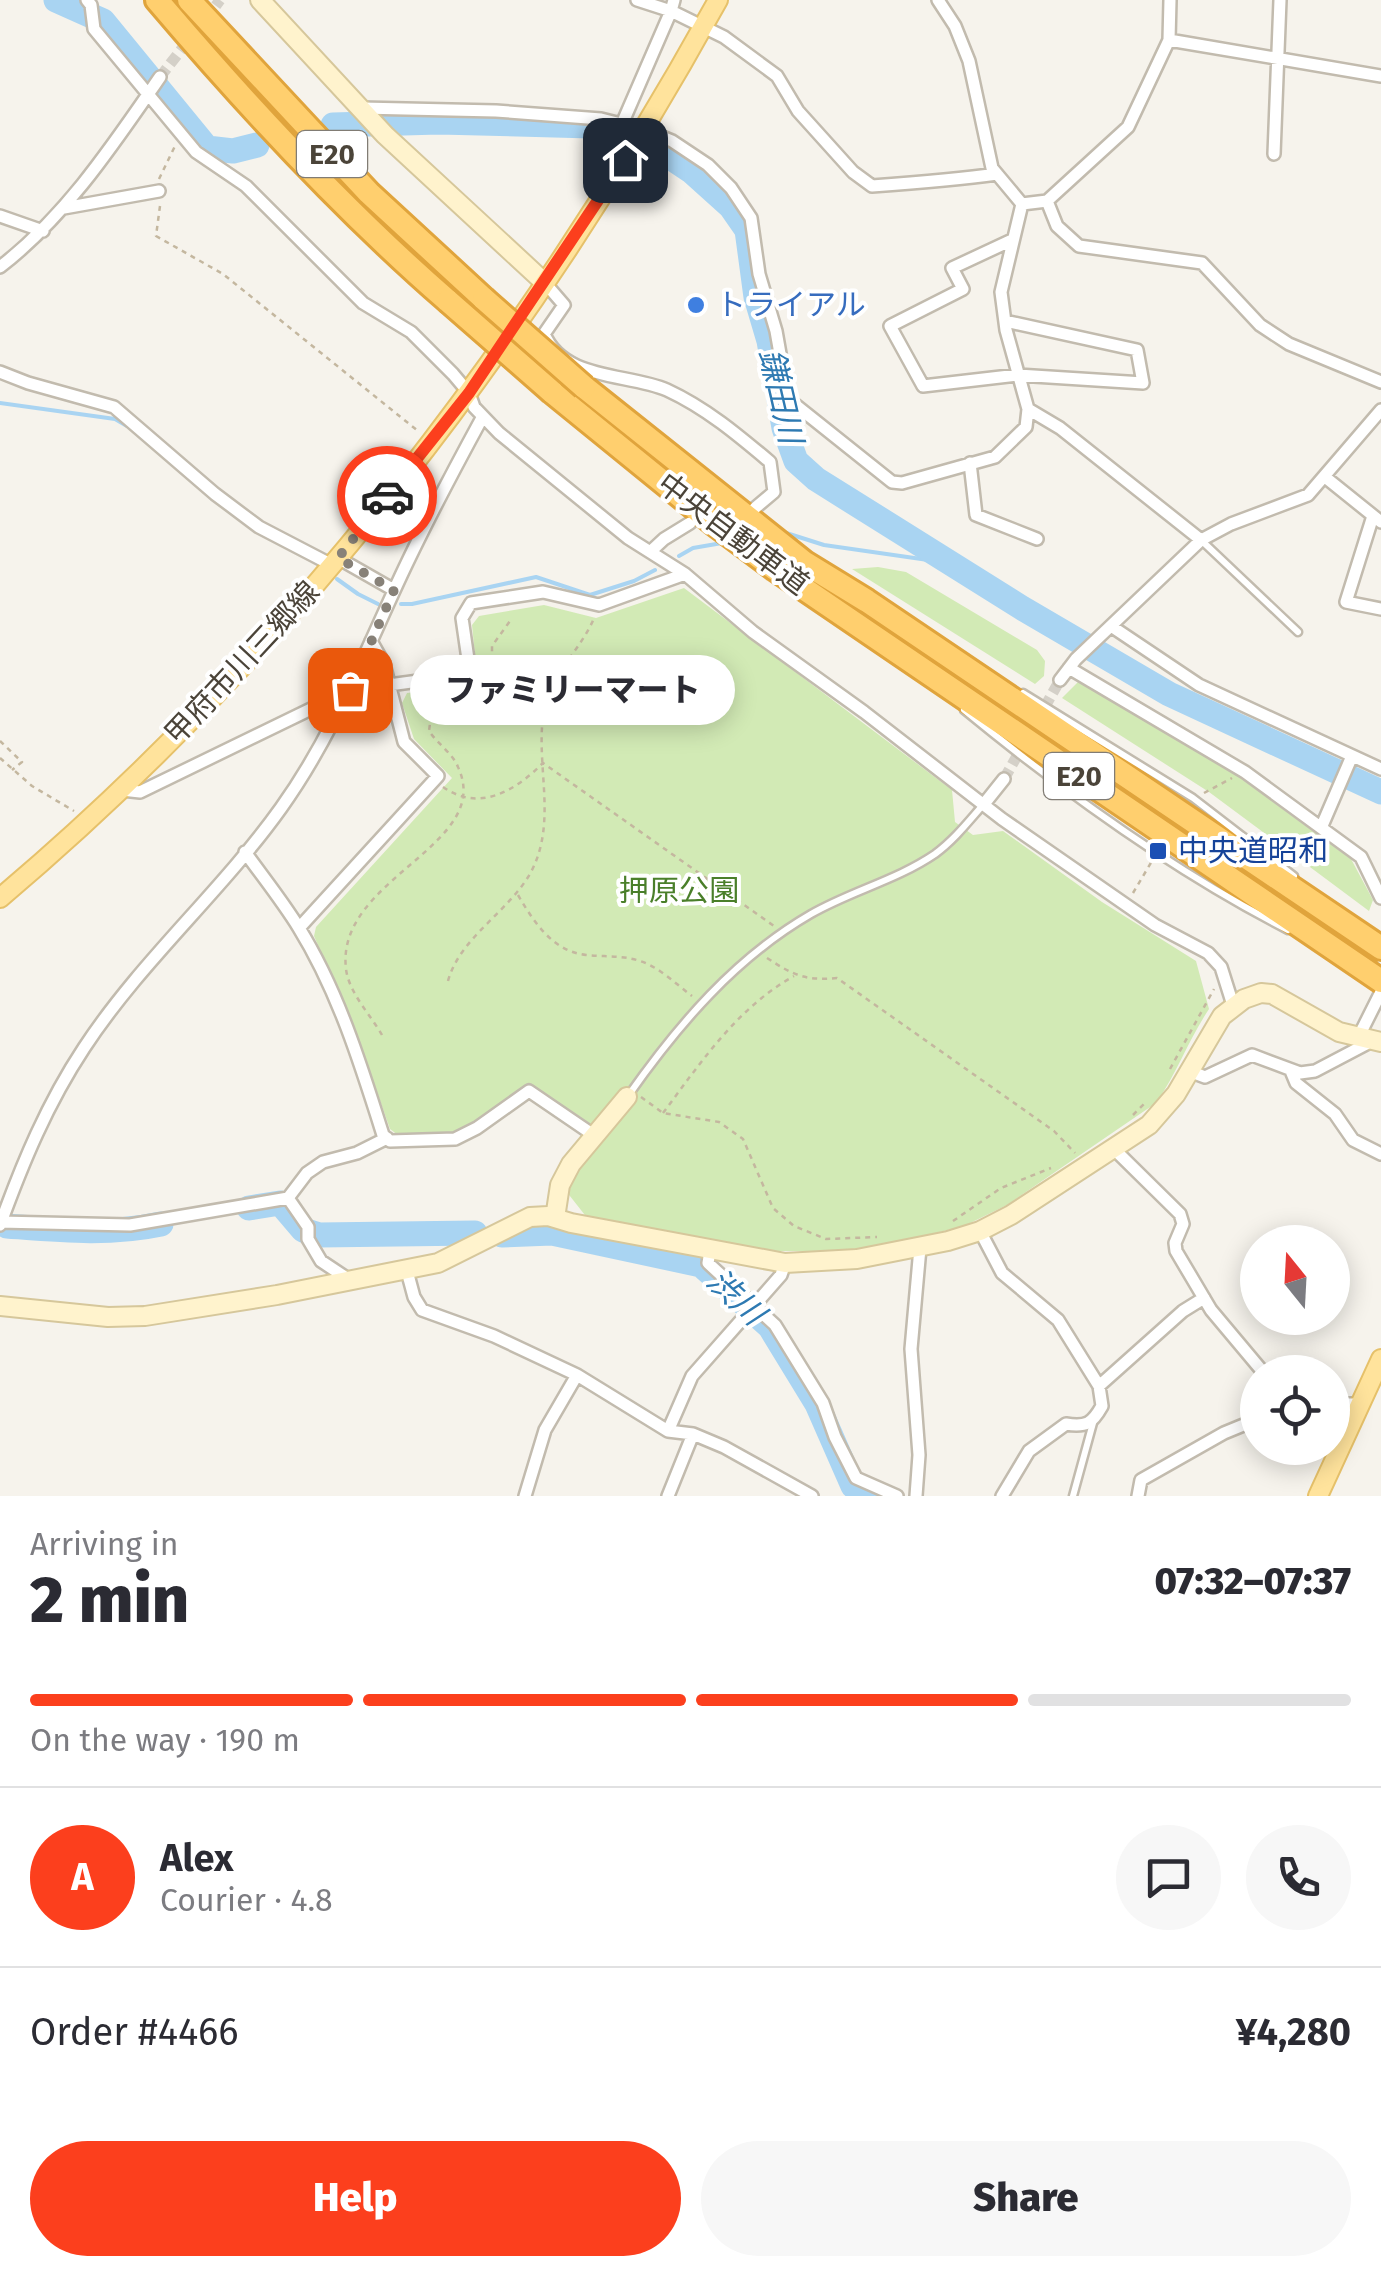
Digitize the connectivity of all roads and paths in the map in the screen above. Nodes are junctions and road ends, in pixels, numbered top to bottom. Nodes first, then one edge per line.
1 (157, 0) edge
2 (189, 0) edge
3 (260, 0) edge
4 (638, 0) edge
5 (718, 0) edge
6 (938, 0) edge
7 (1170, 0) edge
8 (1280, 0) edge
9 (89, 2) edge
10 (673, 5) edge
11 (704, 25) junction
12 (1169, 40) junction
13 (1277, 58) junction
14 (1381, 76) edge
15 (160, 77) tunnel mouth
16 (148, 95) junction
17 (361, 109) junction
18 (622, 124) junction
19 (644, 130) junction
20 (181, 135) junction
21 (1274, 154) dead end
22 (997, 174) junction
23 (159, 191) junction
24 (1047, 200) junction
25 (1022, 204) junction
26 (64, 208) junction
27 (0, 216) edge
28 (44, 230) junction
29 (1012, 240) junction
30 (0, 267) edge
31 (546, 283) junction
32 (1004, 321) junction
33 (0, 372) edge
34 (1018, 375) junction
35 (1381, 382) edge
36 (469, 393) junction
37 (1028, 409) junction
38 (1381, 410) edge
39 (482, 418) junction
40 (431, 441) junction
41 (970, 463) junction
42 (1325, 477) junction
43 (749, 512) junction
44 (1377, 519) edge
45 (701, 523) junction
46 (1038, 539) dead end
47 (1200, 540) junction
48 (650, 552) junction
49 (335, 561) junction
50 (685, 574) junction
51 (394, 590) junction
52 (599, 605) junction
53 (1381, 609) edge
54 (861, 611) junction
55 (510, 622) dead end
56 (1108, 629) junction
57 (1298, 632) dead end
58 (372, 641) junction
59 (1073, 664) junction
60 (1060, 680) tunnel mouth
61 (390, 685) junction
62 (350, 690) junction
63 (0, 741) edge
64 (1352, 756) junction
65 (0, 758) edge
66 (544, 763) junction
67 (1381, 768) edge
68 (12, 771) junction
69 (1245, 772) junction
70 (1004, 778) tunnel mouth
71 (434, 781) junction
72 (122, 790) junction
73 (464, 796) junction
74 (1194, 798) junction
75 (984, 804) junction
76 (85, 823) junction
77 (1321, 828) junction
78 (1158, 851) junction
79 (246, 852) junction
80 (516, 893) junction
81 (0, 898) edge
82 (1381, 898) edge
83 (1127, 905) junction
84 (299, 928) junction
85 (783, 932) junction
86 (1381, 948) edge
87 (757, 952) junction
88 (796, 975) junction
89 (1226, 980) junction
90 (448, 981) dead end
91 (1377, 982) edge
92 (701, 1003) junction
93 (1233, 1005) junction
94 (382, 1036) dead end
95 (1371, 1039) edge
96 (1189, 1071) junction
97 (1291, 1071) junction
98 (1167, 1076) dead end
99 (630, 1094) junction
100 (1151, 1098) dead end
101 (663, 1113) junction
102 (1131, 1117) dead end
103 (595, 1136) junction
104 (387, 1138) junction
105 (1112, 1148) junction
106 (1084, 1149) dead end
107 (1076, 1154) junction
108 (1381, 1154) edge
109 (1067, 1160) dead end
110 (1058, 1166) dead end
111 (288, 1198) junction
112 (554, 1218) junction
113 (0, 1222) edge
114 (946, 1226) dead end
115 (980, 1230) junction
116 (891, 1236) dead end
117 (920, 1248) junction
118 (710, 1251) junction
119 (785, 1263) junction
120 (407, 1271) junction
121 (351, 1281) junction
122 (1204, 1298) junction
123 (0, 1306) edge
124 (750, 1308) junction
125 (1249, 1355) edge
126 (1381, 1359) edge
127 (577, 1374) junction
128 (1099, 1386) junction
129 (1350, 1404) edge
130 (1359, 1404) junction
131 (1093, 1422) junction
132 (1240, 1426) edge
133 (668, 1431) junction
134 (693, 1434) junction
135 (525, 1496) edge
136 (668, 1496) edge
137 (812, 1496) edge
138 (898, 1496) edge
139 (916, 1496) edge
140 (1002, 1496) edge
141 (1074, 1496) edge
142 (1138, 1496) edge
143 (1318, 1496) edge

1 - 45 highway, 中央自動車道 / E20, bridge
2 - 43 highway, 中央自動車道 / E20, bridge
3 - 17 street
4 - 10 street
5 - 11 main road, 甲府市川三郷線
6 - 22 street
7 - 12 street
8 - 13 street
9 - 16 street
10 - 11 street
10 - 18 street
11 - 19 main road, 甲府市川三郷線
11 - 22 street
12 - 13 street
12 - 24 street
13 - 14 street
13 - 21 street
15 - 16 street
16 - 20 street
16 - 26 street
17 - 18 street
17 - 31 street
18 - 19 street
19 - 31 main road, 甲府市川三郷線
19 - 41 street
20 - 23 path
20 - 36 street
22 - 25 street
23 - 26 street
23 - 40 path
24 - 25 street
24 - 35 street
25 - 29 street
26 - 28 street
27 - 28 street
28 - 30 street
29 - 32 street
29 - 34 street
31 - 36 main road, 甲府市川三郷線
31 - 43 street
32 - 34 street
32 - 34 street
33 - 49 street
34 - 37 street
36 - 39 street
36 - 40 main road, 甲府市川三郷線
37 - 41 street
37 - 47 street
38 - 42 street
39 - 48 street
39 - 51 street
40 - 49 main road, 甲府市川三郷線
41 - 46 street
42 - 44 street
42 - 47 street
43 - 54 highway, 中央自動車道 / E20
44 - 53 street
45 - 48 street
45 - 54 highway, 中央自動車道 / E20
47 - 56 street
47 - 57 lane
48 - 50 street
49 - 51 street
49 - 72 main road, 甲府市川三郷線
50 - 52 street
50 - 75 street
51 - 58 street
52 - 61 street
52 - 66 path
54 - 74 lane
54 - 78 lane
54 - 86 highway, 中央自動車道 / E20
54 - 91 highway, 中央自動車道 / E20
55 - 73 path
56 - 59 street
56 - 64 street
58 - 61 street
58 - 62 street
59 - 60 street
59 - 69 street
61 - 71 street
62 - 72 street
62 - 79 street
63 - 68 path
64 - 67 street
64 - 77 street
65 - 68 path
66 - 73 path
66 - 80 path
66 - 85 path
68 - 76 path
69 - 74 path
69 - 77 street
70 - 75 street
71 - 73 path
71 - 84 street
72 - 76 main road, 甲府市川三郷線
73 - 94 path
74 - 86 lane
75 - 83 street
75 - 85 lane
76 - 81 main road, 甲府市川三郷線
77 - 82 street
78 - 83 path
78 - 91 lane
79 - 84 street
79 - 113 street
80 - 90 path
80 - 92 path
83 - 89 street
84 - 104 street
85 - 87 lane
87 - 88 path
87 - 92 lane
88 - 101 path
88 - 107 path
89 - 93 street
89 - 98 path
91 - 95 street
92 - 99 lane
93 - 95 street
93 - 96 street
95 - 97 street
96 - 97 street
96 - 105 street
97 - 108 street
99 - 101 path
99 - 103 street
100 - 102 path
101 - 116 path
103 - 104 street
103 - 112 street
104 - 111 street
105 - 115 street
105 - 122 street
106 - 107 path
107 - 109 path
110 - 114 path
111 - 113 street
111 - 121 street
112 - 118 street
112 - 120 street
115 - 117 street
115 - 128 street
117 - 119 street
117 - 139 street
118 - 119 street
118 - 124 street
119 - 124 street
120 - 121 street
120 - 127 street
121 - 123 street
122 - 125 street
122 - 128 street
124 - 133 street
124 - 138 street
126 - 130 main road
127 - 133 street
127 - 135 street
128 - 131 street
129 - 130 street
130 - 143 main road
131 - 140 street
131 - 141 lane
132 - 142 street
133 - 134 street
134 - 136 street
134 - 137 street

